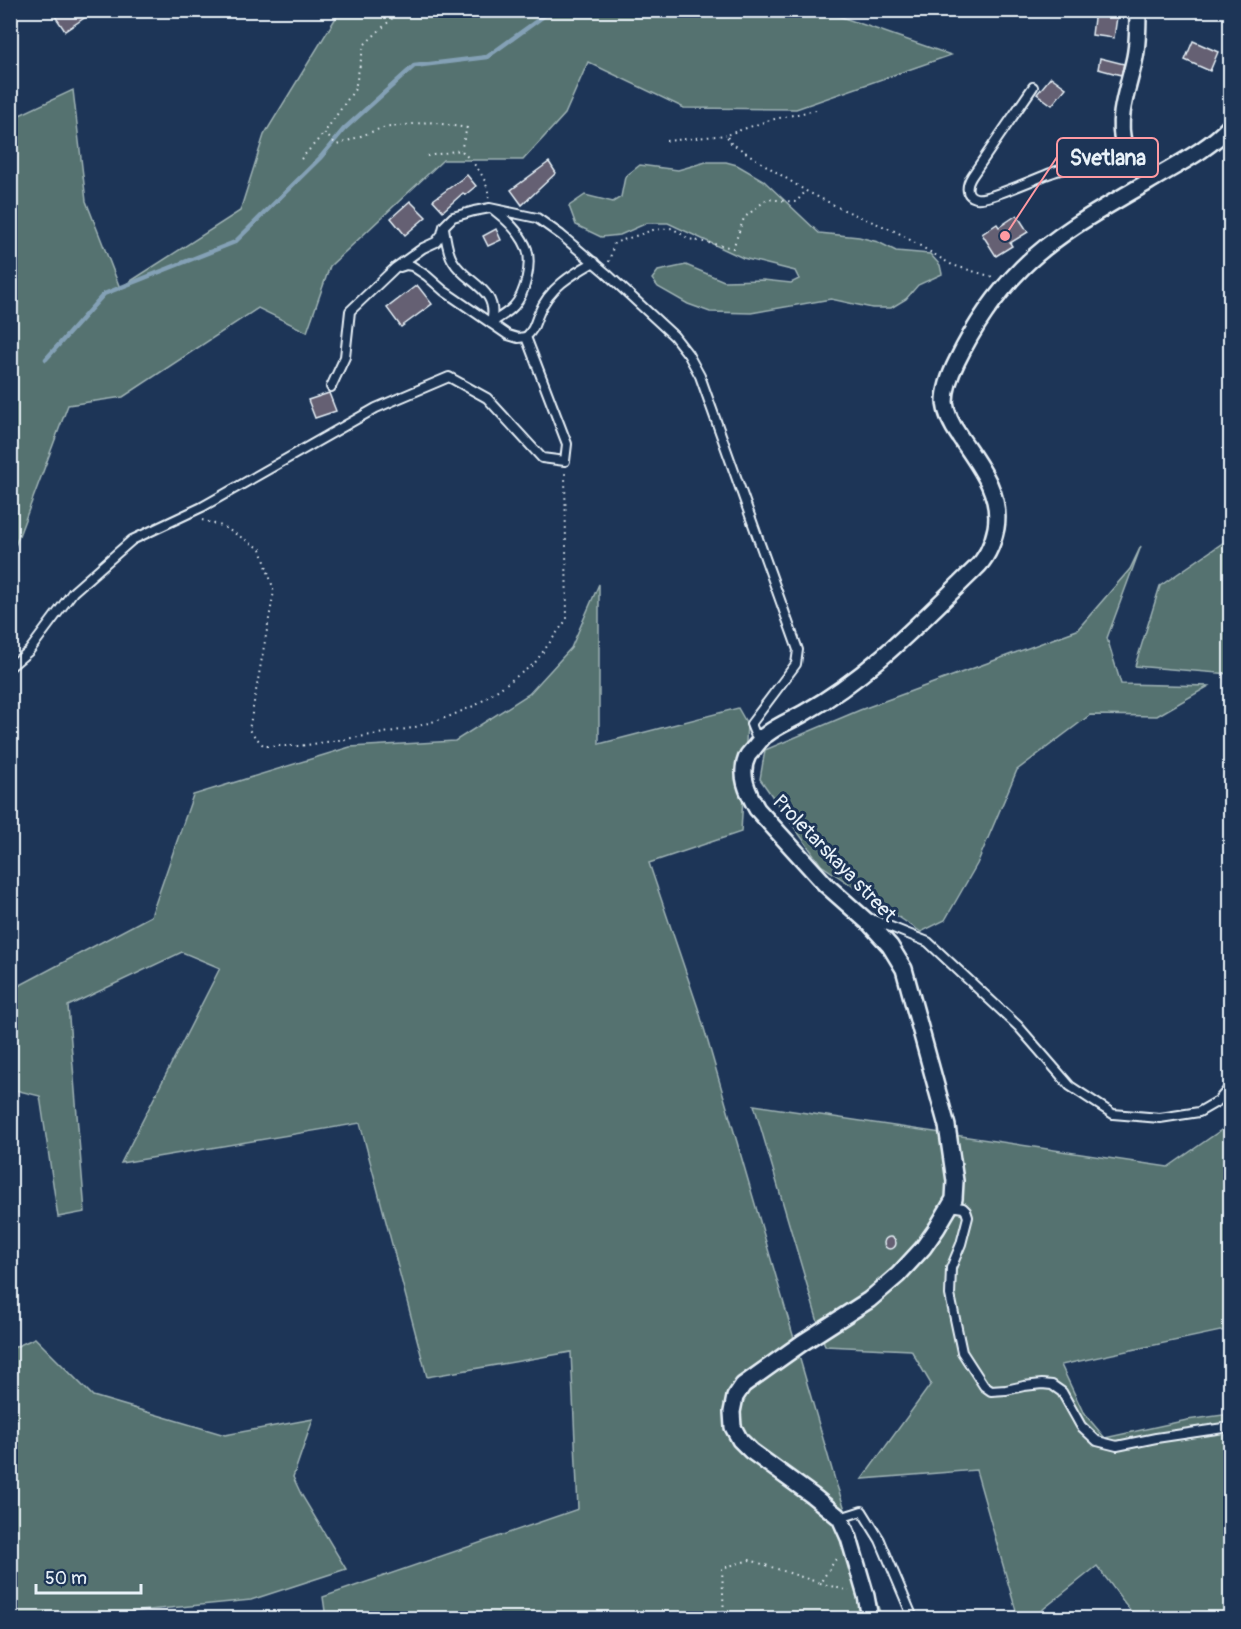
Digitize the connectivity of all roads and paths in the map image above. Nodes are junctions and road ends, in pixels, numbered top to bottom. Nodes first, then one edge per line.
1 (401, 10) edge
2 (1138, 10) edge
3 (1033, 87) dead end
4 (816, 110) dead end
5 (1230, 126) edge
6 (324, 133) junction
7 (726, 135) junction
8 (666, 141) dead end
9 (461, 150) junction
10 (427, 156) dead end
11 (301, 159) dead end
12 (1140, 168) junction
13 (1154, 178) junction
14 (806, 191) junction
15 (490, 208) junction
16 (444, 226) junction
17 (594, 262) junction
18 (395, 268) junction
19 (606, 273) junction
20 (1010, 282) junction
21 (491, 323) junction
22 (526, 337) junction
23 (331, 387) dead end
24 (565, 461) junction
25 (184, 516) junction
26 (10, 667) edge
27 (766, 734) junction
28 (858, 914) junction
29 (1230, 1087) edge
30 (954, 1199) junction
31 (1230, 1427) edge
32 (840, 1518) junction
33 (849, 1538) junction
34 (820, 1584) junction
35 (866, 1596) junction
36 (724, 1618) edge
37 (870, 1618) edge
38 (913, 1618) edge

1 - 6 path
2 - 12 street
3 - 12 lane
4 - 7 path
5 - 13 street, Proletarskaya street
6 - 9 path
6 - 11 path
7 - 8 path
7 - 14 path
9 - 10 path
9 - 15 path
12 - 13 street
13 - 20 street, Proletarskaya street
14 - 19 path
14 - 20 path
15 - 16 lane
15 - 17 lane
15 - 21 lane
16 - 18 lane
16 - 21 lane
17 - 19 lane
17 - 22 lane
18 - 21 lane
18 - 23 lane
19 - 27 lane
20 - 27 street, Proletarskaya street
21 - 22 lane
22 - 24 lane
24 - 25 lane
24 - 25 path
25 - 26 lane
27 - 28 street, Proletarskaya street
28 - 29 lane
28 - 30 street, Proletarskaya street
30 - 31 lane
30 - 32 street
32 - 33 street
32 - 38 lane
33 - 34 path
33 - 35 street
34 - 35 path
34 - 36 path
35 - 37 street

